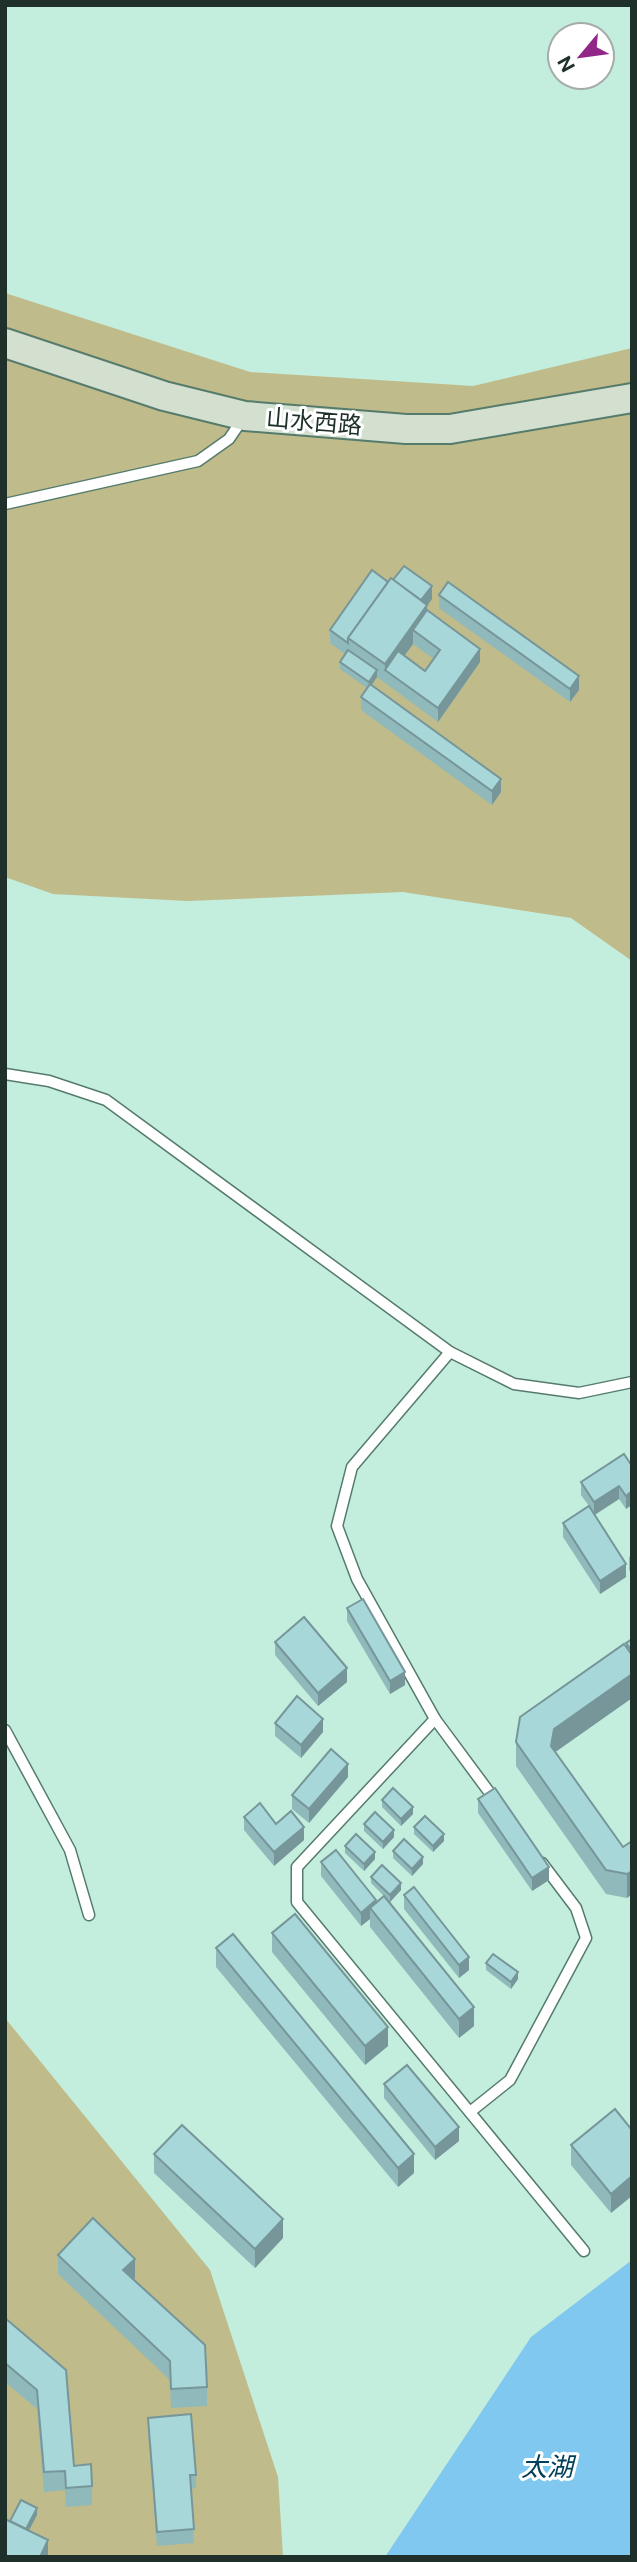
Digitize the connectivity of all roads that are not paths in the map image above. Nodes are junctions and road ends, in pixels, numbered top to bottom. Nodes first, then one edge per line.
1 (5, 342) edge
2 (632, 398) edge
3 (245, 416) junction
4 (5, 505) edge
5 (5, 1074) edge
6 (450, 1352) junction
7 (632, 1382) edge
8 (435, 1719) junction
9 (5, 1730) edge
10 (501, 1808) edge
11 (534, 1852) edge
12 (89, 1915) dead end
13 (470, 2112) junction
14 (584, 2250) dead end

1 - 3 street, 山水西路
2 - 3 street, 山水西路
3 - 4 lane
5 - 6 lane
6 - 7 lane
6 - 8 lane
8 - 10 lane
8 - 13 lane
9 - 12 lane
11 - 13 lane
13 - 14 lane

